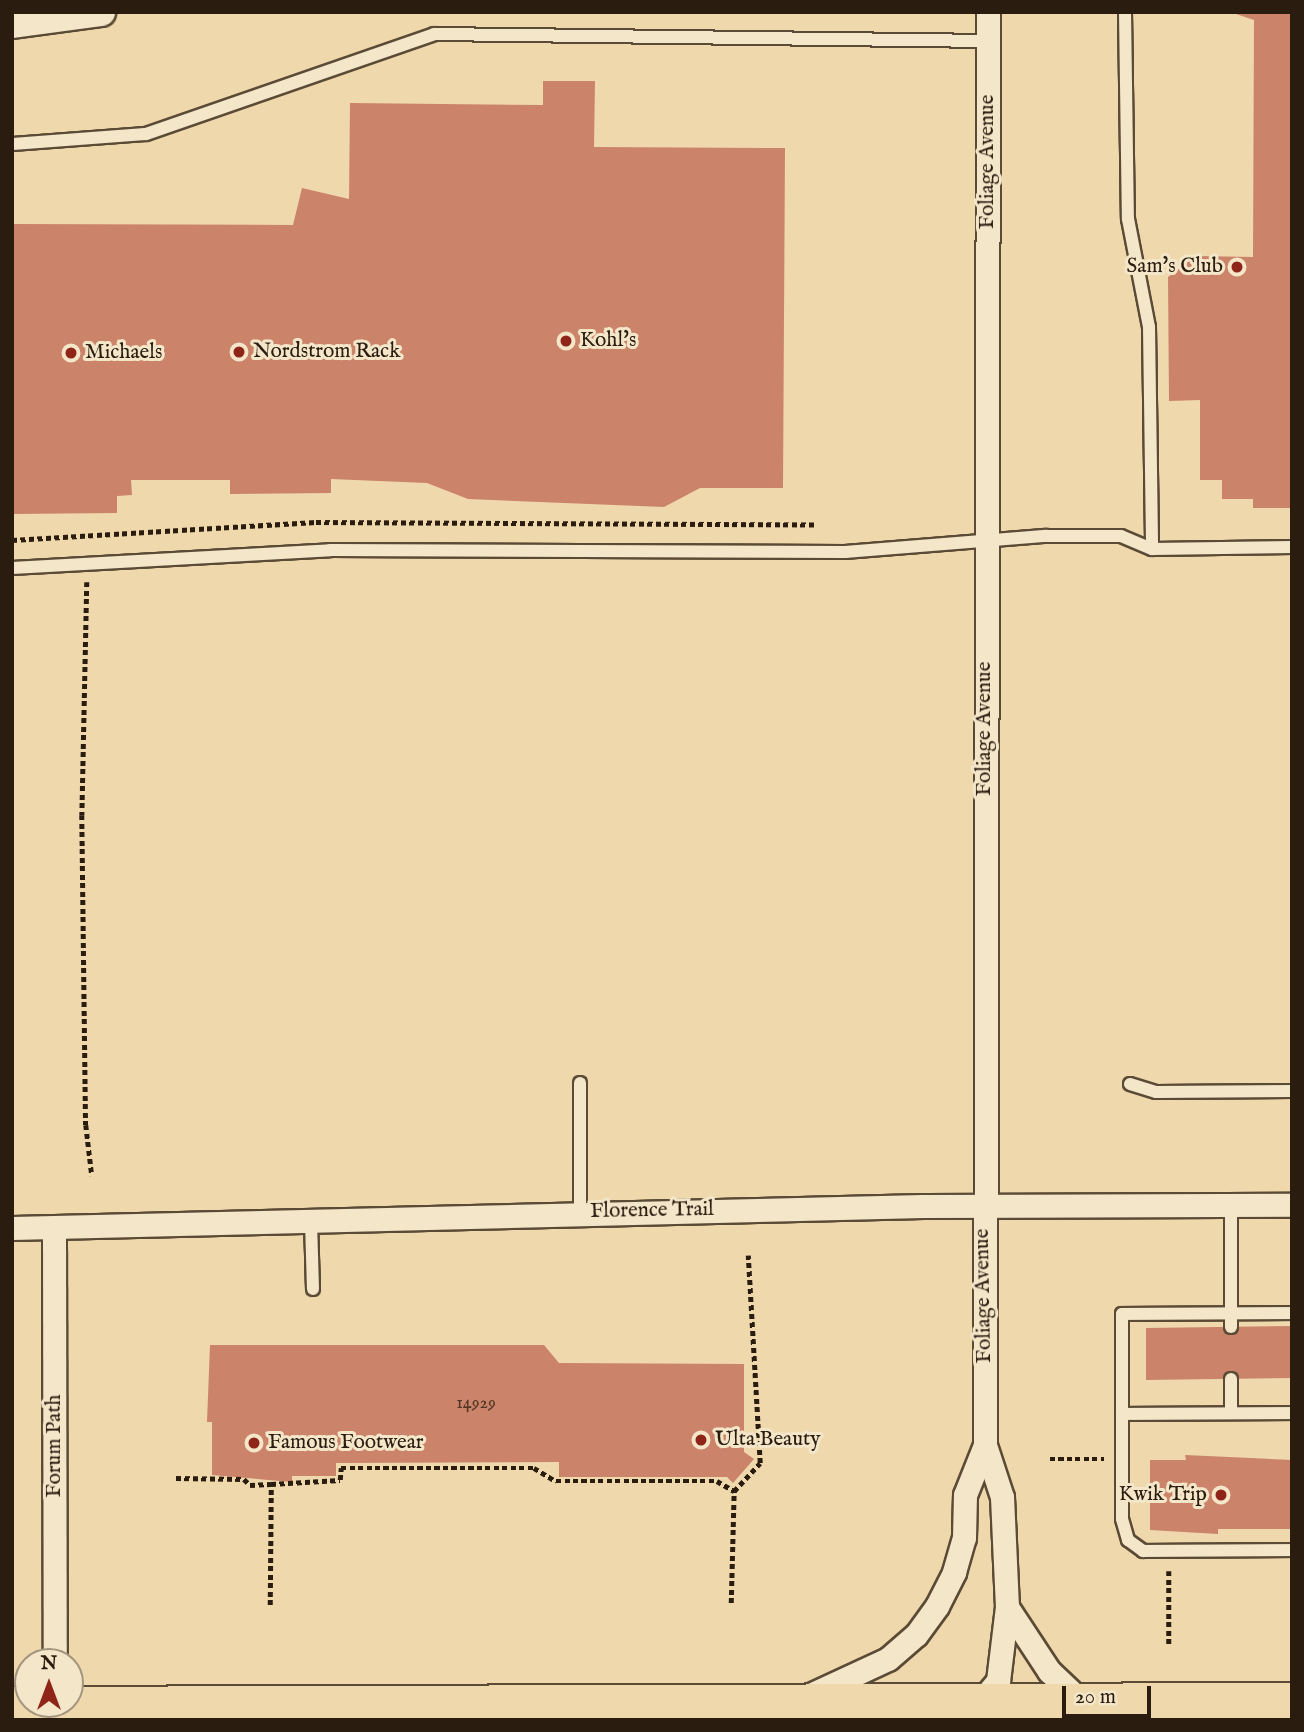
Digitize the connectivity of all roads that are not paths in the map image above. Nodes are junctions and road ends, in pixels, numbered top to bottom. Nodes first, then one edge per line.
1 (101, 12) edge
2 (988, 12) edge
3 (1125, 12) edge
4 (12, 24) edge
5 (988, 41) junction
6 (12, 144) edge
7 (986, 542) junction
8 (1292, 547) edge
9 (1152, 549) junction
10 (12, 568) edge
11 (580, 1083) dead end
12 (1130, 1084) dead end
13 (1292, 1091) edge
14 (983, 1205) junction
15 (1231, 1205) junction
16 (1292, 1205) edge
17 (580, 1213) junction
18 (311, 1222) junction
19 (12, 1228) edge
20 (54, 1230) junction
21 (313, 1289) dead end
22 (1292, 1313) edge
23 (1231, 1320) junction
24 (1231, 1379) dead end
25 (1231, 1413) junction
26 (1292, 1413) edge
27 (1122, 1414) junction
28 (985, 1445) junction
29 (1292, 1550) edge
30 (1007, 1607) junction
31 (55, 1648) edge
32 (794, 1702) junction
33 (1292, 1702) edge
34 (84, 1705) edge
35 (1086, 1708) edge
36 (971, 1710) edge

1 - 4 street
2 - 5 street, Foliage Avenue
3 - 9 lane
5 - 6 lane
5 - 7 street, Foliage Avenue
7 - 9 lane
7 - 10 lane
7 - 14 street, Foliage Avenue
8 - 9 lane
11 - 17 lane
12 - 13 lane
14 - 15 street, Florence Trail
14 - 17 street, Florence Trail
14 - 28 street, Foliage Avenue
15 - 16 street, Florence Trail
15 - 23 lane
17 - 18 street, Florence Trail
18 - 20 street, Florence Trail
18 - 21 lane
19 - 20 street, Florence Trail
20 - 31 street, Forum Path
22 - 23 lane
23 - 27 lane
24 - 25 lane
25 - 26 lane
25 - 27 lane
27 - 29 lane
28 - 30 street, Foliage Avenue
28 - 32 street, Foliage Avenue
30 - 35 street
30 - 36 street, Foliage Avenue
32 - 34 highway
32 - 36 highway
33 - 35 highway
35 - 36 highway

